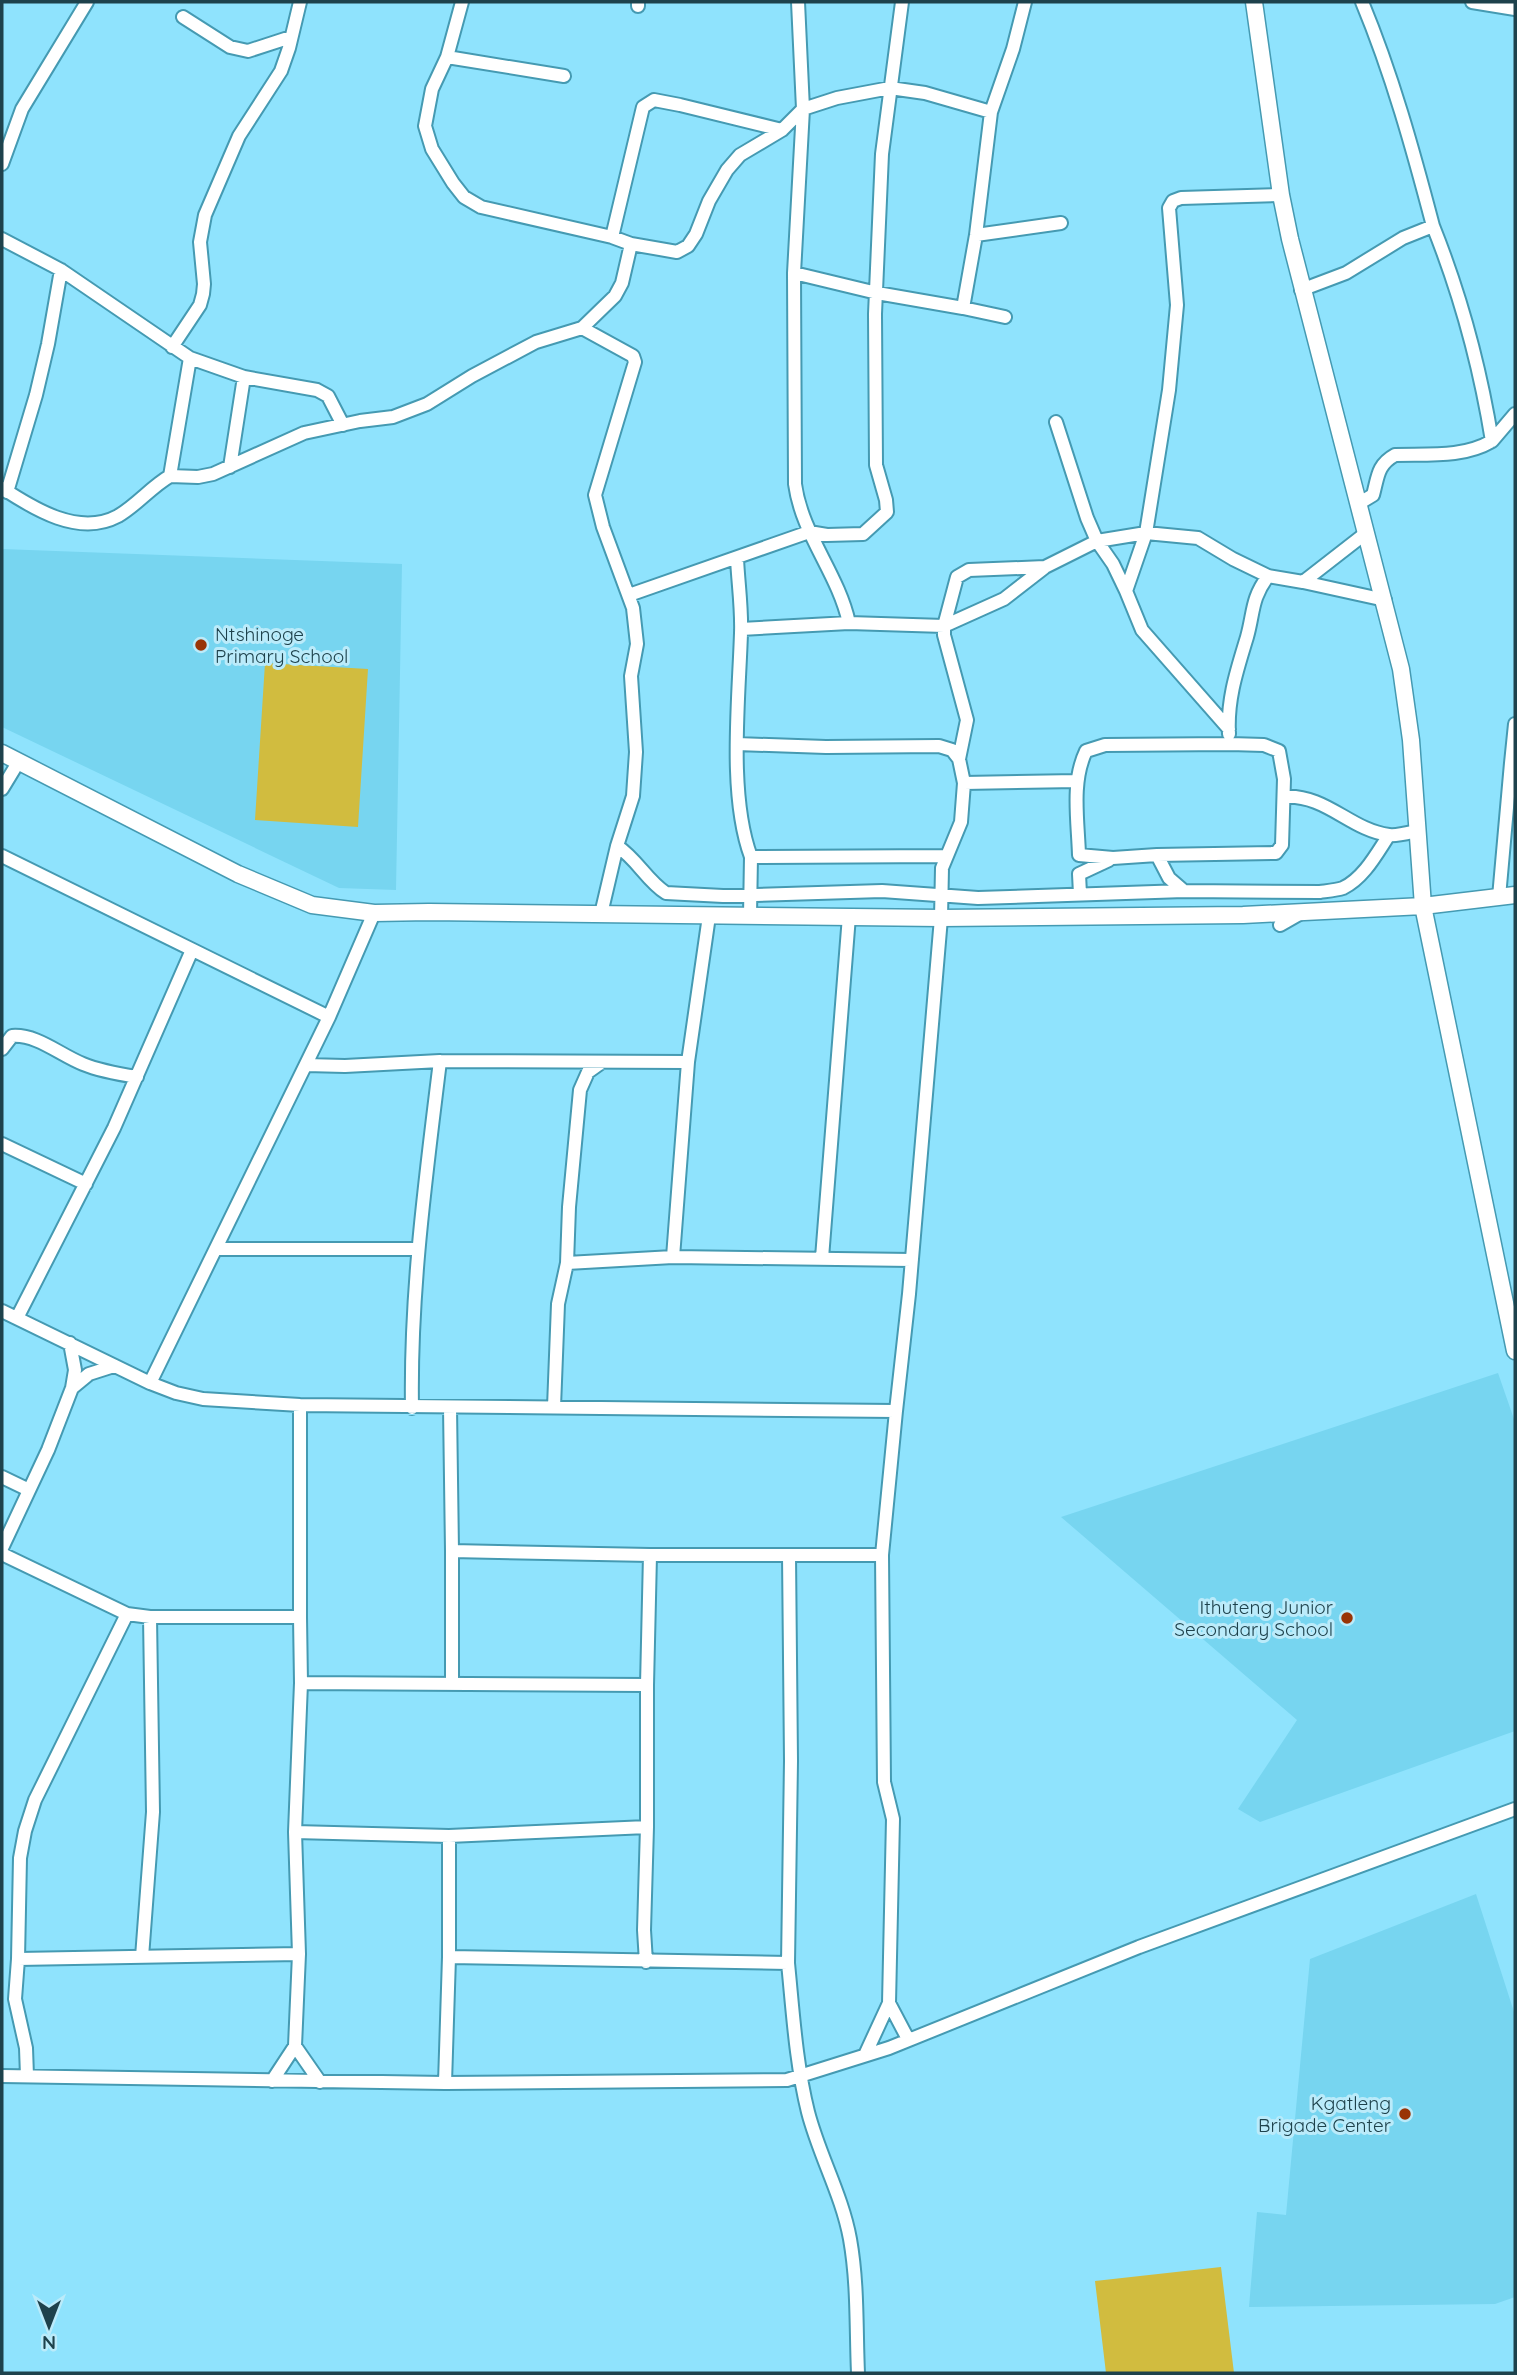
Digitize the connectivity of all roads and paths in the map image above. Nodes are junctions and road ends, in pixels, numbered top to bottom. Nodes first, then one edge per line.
1 (86, 2) edge
2 (300, 2) edge
3 (462, 2) edge
4 (798, 2) edge
5 (902, 2) edge
6 (1026, 2) edge
7 (1254, 2) edge
8 (1362, 2) edge
9 (1472, 2) edge
10 (1515, 9) edge
11 (183, 17) dead end
12 (291, 37) junction
13 (447, 57) junction
14 (564, 76) dead end
15 (890, 88) junction
16 (803, 109) junction
17 (992, 113) junction
18 (782, 130) junction
19 (2, 164) edge
20 (1281, 195) junction
21 (1061, 223) dead end
22 (1433, 226) junction
23 (975, 235) junction
24 (612, 237) junction
25 (2, 239) edge
26 (631, 244) junction
27 (61, 271) junction
28 (794, 273) junction
29 (1301, 290) junction
30 (877, 293) junction
31 (963, 308) junction
32 (1004, 317) dead end
33 (582, 328) junction
34 (172, 347) junction
35 (190, 358) junction
36 (244, 377) junction
37 (1515, 414) edge
38 (1056, 422) dead end
39 (343, 425) junction
40 (1492, 441) junction
41 (230, 467) junction
42 (170, 476) junction
43 (4, 490) edge
44 (1358, 504) junction
45 (809, 532) junction
46 (1146, 533) junction
47 (1366, 533) junction
48 (1097, 541) junction
49 (737, 558) junction
50 (1045, 567) junction
51 (1268, 576) junction
52 (1303, 582) junction
53 (1126, 591) junction
54 (629, 595) junction
55 (1385, 600) junction
56 (849, 623) junction
57 (944, 626) junction
58 (741, 629) junction
59 (1515, 724) edge
60 (1229, 729) junction
61 (737, 744) junction
62 (1230, 744) junction
63 (2, 753) edge
64 (959, 759) junction
65 (19, 761) junction
66 (1513, 763) edge
67 (1077, 781) junction
68 (4, 782) edge
69 (964, 783) junction
70 (1284, 797) junction
71 (1417, 831) junction
72 (1389, 835) junction
73 (617, 846) junction
74 (1079, 855) junction
75 (1157, 855) junction
76 (2, 856) edge
77 (946, 856) junction
78 (751, 857) junction
79 (1113, 858) junction
80 (1079, 874) junction
81 (1184, 891) junction
82 (750, 894) junction
83 (940, 894) junction
84 (1080, 894) junction
85 (1507, 896) edge
86 (1423, 906) junction
87 (1305, 911) junction
88 (374, 913) junction
89 (601, 914) junction
90 (750, 915) junction
91 (709, 916) junction
92 (849, 916) junction
93 (941, 918) junction
94 (1280, 925) dead end
95 (192, 950) junction
96 (329, 1017) junction
97 (2, 1049) edge
98 (440, 1061) junction
99 (603, 1062) junction
100 (688, 1062) junction
101 (306, 1065) junction
102 (137, 1077) junction
103 (2, 1144) edge
104 (86, 1184) junction
105 (217, 1249) junction
106 (418, 1249) junction
107 (673, 1257) junction
108 (822, 1258) junction
109 (912, 1259) junction
110 (567, 1263) junction
111 (2, 1311) edge
112 (17, 1318) junction
113 (70, 1343) junction
114 (1515, 1351) edge
115 (114, 1366) junction
116 (150, 1383) junction
117 (72, 1388) junction
118 (300, 1405) junction
119 (450, 1407) junction
120 (554, 1407) junction
121 (412, 1408) junction
122 (896, 1411) junction
123 (2, 1477) edge
124 (29, 1490) junction
125 (2, 1548) edge
126 (452, 1551) junction
127 (2, 1554) edge
128 (650, 1555) junction
129 (789, 1555) junction
130 (882, 1555) junction
131 (127, 1614) junction
132 (150, 1617) junction
133 (300, 1617) junction
134 (301, 1683) junction
135 (452, 1683) junction
136 (647, 1685) junction
137 (1515, 1809) edge
138 (647, 1827) junction
139 (295, 1832) junction
140 (449, 1836) junction
141 (299, 1954) junction
142 (142, 1957) junction
143 (449, 1957) junction
144 (18, 1959) junction
145 (646, 1962) junction
146 (788, 1963) junction
147 (889, 2003) junction
148 (908, 2039) junction
149 (295, 2046) junction
150 (865, 2055) junction
151 (2, 2076) edge
152 (27, 2076) junction
153 (800, 2076) junction
154 (272, 2081) junction
155 (320, 2082) junction
156 (445, 2083) junction
157 (858, 2373) edge

1 - 19 street
2 - 12 street
3 - 13 street
4 - 16 street
5 - 15 street
6 - 17 street
7 - 20 street
8 - 22 street
9 - 10 street
11 - 12 street
12 - 34 street
13 - 14 street
13 - 24 street
15 - 16 street
15 - 17 street
15 - 30 street
16 - 18 street
16 - 28 street
17 - 23 street
18 - 24 street
18 - 26 street
20 - 29 street
20 - 46 street
21 - 23 street
22 - 29 street
22 - 40 street
23 - 31 street
24 - 26 street
25 - 27 street
26 - 33 street
27 - 34 street
27 - 43 street
28 - 30 street
28 - 45 street
29 - 44 street
30 - 31 street
30 - 45 street
31 - 32 street
33 - 39 street
33 - 54 street
34 - 35 street
35 - 36 street
35 - 42 street
36 - 39 street
36 - 41 street
37 - 40 street
38 - 48 street
39 - 41 street
40 - 44 street
41 - 42 street
42 - 43 street
44 - 47 street
45 - 49 street
45 - 56 street
46 - 48 street
46 - 51 street
46 - 53 street
47 - 52 street
47 - 55 street
48 - 50 street
48 - 53 street
49 - 54 street
49 - 58 street
50 - 57 street
50 - 57 street
51 - 52 street
51 - 60 street
52 - 55 street
53 - 60 street
54 - 73 street
55 - 71 street
56 - 57 street
56 - 58 street
57 - 64 street
58 - 61 street
59 - 66 street
60 - 62 street
61 - 64 street
61 - 78 street
62 - 67 street
62 - 70 street
63 - 65 street
64 - 69 street
65 - 68 street
65 - 88 street
66 - 85 street
67 - 69 street
67 - 74 street
69 - 77 street
70 - 72 street
70 - 75 street
71 - 72 street
71 - 86 street
72 - 81 street
73 - 82 street
73 - 89 street
74 - 79 street
74 - 80 street
75 - 79 street
75 - 81 street
76 - 95 street
77 - 78 street
77 - 83 street
78 - 82 street
79 - 80 street
80 - 84 street
81 - 84 street
82 - 83 street
82 - 90 street
83 - 84 street
83 - 93 street
85 - 86 street
86 - 87 street
86 - 114 street
87 - 93 street
87 - 94 street
88 - 89 street
88 - 96 street
89 - 91 street
90 - 91 street
90 - 92 street
91 - 100 street
92 - 93 street
92 - 108 street
93 - 109 street
95 - 96 street
95 - 102 street
96 - 101 street
97 - 102 street
98 - 99 street
98 - 101 street
98 - 106 street
99 - 100 street
99 - 110 street
100 - 107 street
101 - 105 street
102 - 104 street
103 - 104 street
104 - 112 street
105 - 106 street
105 - 116 street
106 - 121 street
107 - 108 street
107 - 110 street
108 - 109 street
109 - 122 street
110 - 120 street
111 - 112 street
112 - 113 street
113 - 115 street
113 - 117 street
115 - 116 street
115 - 117 street
116 - 118 street
117 - 124 street
118 - 121 street
118 - 133 street
119 - 120 street
119 - 121 street
119 - 126 street
120 - 122 street
122 - 130 street
123 - 124 street
124 - 125 street
126 - 128 street
126 - 135 street
127 - 131 street
128 - 129 street
128 - 136 street
129 - 130 street
129 - 146 street
130 - 147 street
131 - 132 street
131 - 144 street
132 - 133 street
132 - 142 street
133 - 134 street
134 - 135 street
134 - 139 street
135 - 136 street
136 - 138 street
137 - 148 street
138 - 140 street
138 - 145 street
139 - 140 street
139 - 141 street
140 - 143 street
141 - 142 street
141 - 149 street
142 - 144 street
143 - 145 street
143 - 156 street
144 - 152 street
145 - 146 street
146 - 153 street
147 - 148 street
147 - 150 street
148 - 150 street
149 - 154 street
149 - 155 street
150 - 153 street
151 - 152 street
152 - 154 street
153 - 156 street
153 - 157 street
154 - 155 street
155 - 156 street

